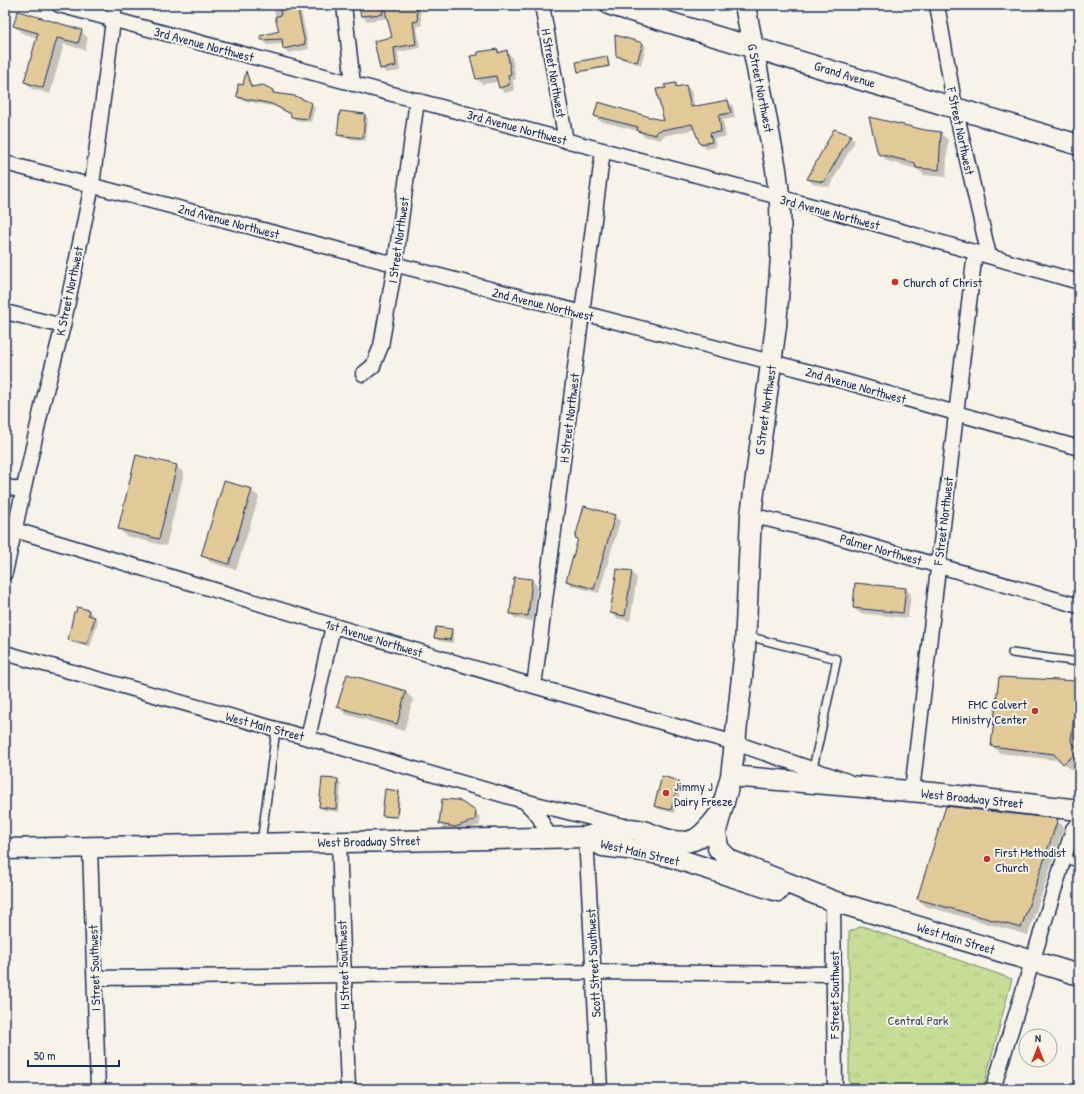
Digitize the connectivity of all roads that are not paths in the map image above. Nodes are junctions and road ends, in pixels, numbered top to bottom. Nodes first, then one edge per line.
1 (59, 5) edge
2 (115, 5) edge
3 (344, 5) edge
4 (542, 5) edge
5 (611, 5) edge
6 (745, 5) edge
7 (937, 5) edge
8 (114, 20) junction
9 (754, 47) junction
10 (354, 84) junction
11 (417, 100) junction
12 (955, 107) junction
13 (566, 140) junction
14 (1079, 145) edge
15 (603, 150) junction
16 (5, 163) edge
17 (92, 185) junction
18 (779, 197) junction
19 (975, 252) junction
20 (989, 256) junction
21 (395, 265) junction
22 (1079, 282) edge
23 (5, 312) edge
24 (582, 314) junction
25 (63, 326) junction
26 (771, 362) junction
27 (363, 374) dead end
28 (956, 413) junction
29 (1079, 448) edge
30 (5, 486) edge
31 (23, 491) junction
32 (751, 515) junction
33 (14, 530) junction
34 (937, 565) junction
35 (5, 573) edge
36 (1079, 606) edge
37 (333, 626) junction
38 (745, 635) junction
39 (5, 653) edge
40 (1012, 653) dead end
41 (1079, 662) edge
42 (534, 686) junction
43 (276, 730) junction
44 (308, 738) junction
45 (735, 743) junction
46 (813, 768) junction
47 (731, 776) junction
48 (865, 787) junction
49 (912, 791) junction
50 (524, 802) junction
51 (1079, 810) edge
52 (719, 815) junction
53 (1079, 823) edge
54 (639, 830) junction
55 (586, 837) junction
56 (550, 838) junction
57 (339, 841) junction
58 (261, 844) junction
59 (90, 846) junction
60 (5, 849) edge
61 (1064, 859) junction
62 (1079, 863) edge
63 (833, 901) junction
64 (1032, 962) junction
65 (594, 972) junction
66 (834, 974) junction
67 (343, 975) junction
68 (1079, 975) edge
69 (95, 978) junction
70 (98, 1089) edge
71 (348, 1089) edge
72 (600, 1089) edge
73 (835, 1089) edge
74 (993, 1089) edge

1 - 8 street, 3rd Avenue Northwest
2 - 8 street, K Street Northwest
3 - 10 street
4 - 13 street, H Street Northwest
5 - 9 main road, Grand Avenue
6 - 9 main road, G Street Northwest
7 - 12 street, F Street Northwest
8 - 10 street, 3rd Avenue Northwest
8 - 17 street, K Street Northwest
9 - 12 main road, Grand Avenue
9 - 18 main road, G Street Northwest
10 - 11 street, 3rd Avenue Northwest
11 - 13 street, 3rd Avenue Northwest
11 - 21 street, I Street Northwest
12 - 14 main road, Grand Avenue
12 - 20 street, F Street Northwest
13 - 15 street, 3rd Avenue Northwest
15 - 18 street, 3rd Avenue Northwest
15 - 24 street, H Street Northwest
16 - 17 street, 2nd Avenue Northwest
17 - 21 street, 2nd Avenue Northwest
17 - 25 street, K Street Northwest
18 - 19 street, 3rd Avenue Northwest
18 - 26 main road, G Street Northwest
19 - 20 street, 3rd Avenue Northwest
19 - 28 street, F Street Northwest
20 - 22 street
21 - 24 street, 2nd Avenue Northwest
21 - 27 street, I Street Northwest
23 - 25 street
24 - 26 street, 2nd Avenue Northwest
24 - 42 street, H Street Northwest
25 - 31 street, K Street Northwest
26 - 28 street, 2nd Avenue Northwest
26 - 32 main road, G Street Northwest
28 - 29 street, 2nd Avenue Northwest
28 - 34 street, F Street Northwest
30 - 31 street
31 - 33 street, K Street Northwest
32 - 34 street, Palmer Northwest
32 - 38 main road, G Street Northwest
33 - 35 street, K Street Northwest
33 - 37 street, 1st Avenue Northwest
34 - 36 street, Palmer Northwest
34 - 49 street, F Street Northwest
37 - 42 street, 1st Avenue Northwest
37 - 44 street
38 - 45 main road, G Street Northwest
38 - 46 lane
39 - 43 street, West Main Street
40 - 41 lane
42 - 45 street, 1st Avenue Northwest
43 - 44 street, West Main Street
43 - 58 lane
44 - 50 street, West Main Street
45 - 46 street, West Broadway Street
45 - 47 main road, G Street Northwest
46 - 48 street, West Broadway Street
47 - 48 main road, West Broadway Street
47 - 52 main road, G Street Northwest
48 - 49 main road, West Broadway Street
49 - 51 main road, West Broadway Street
50 - 54 street, West Main Street
50 - 56 street, West Main Street
52 - 54 main road, West Broadway Street
52 - 63 main road, West Main Street
53 - 61 street
54 - 55 main road, West Broadway Street
55 - 56 main road, West Broadway Street
55 - 63 main road, West Main Street
55 - 65 street, Scott Street Southwest
56 - 57 main road, West Broadway Street
57 - 58 main road, West Broadway Street
57 - 67 street, H Street Southwest
58 - 59 main road, West Broadway Street
59 - 60 main road, West Broadway Street
59 - 69 street, I Street Southwest
61 - 62 lane
61 - 64 street
63 - 64 main road, West Main Street
63 - 66 street, F Street Southwest
64 - 68 main road, West Main Street
64 - 74 street
65 - 66 street
65 - 67 street
65 - 72 street, Scott Street Southwest
66 - 73 street, F Street Southwest
67 - 69 street
67 - 71 street, H Street Southwest
69 - 70 street, I Street Southwest

